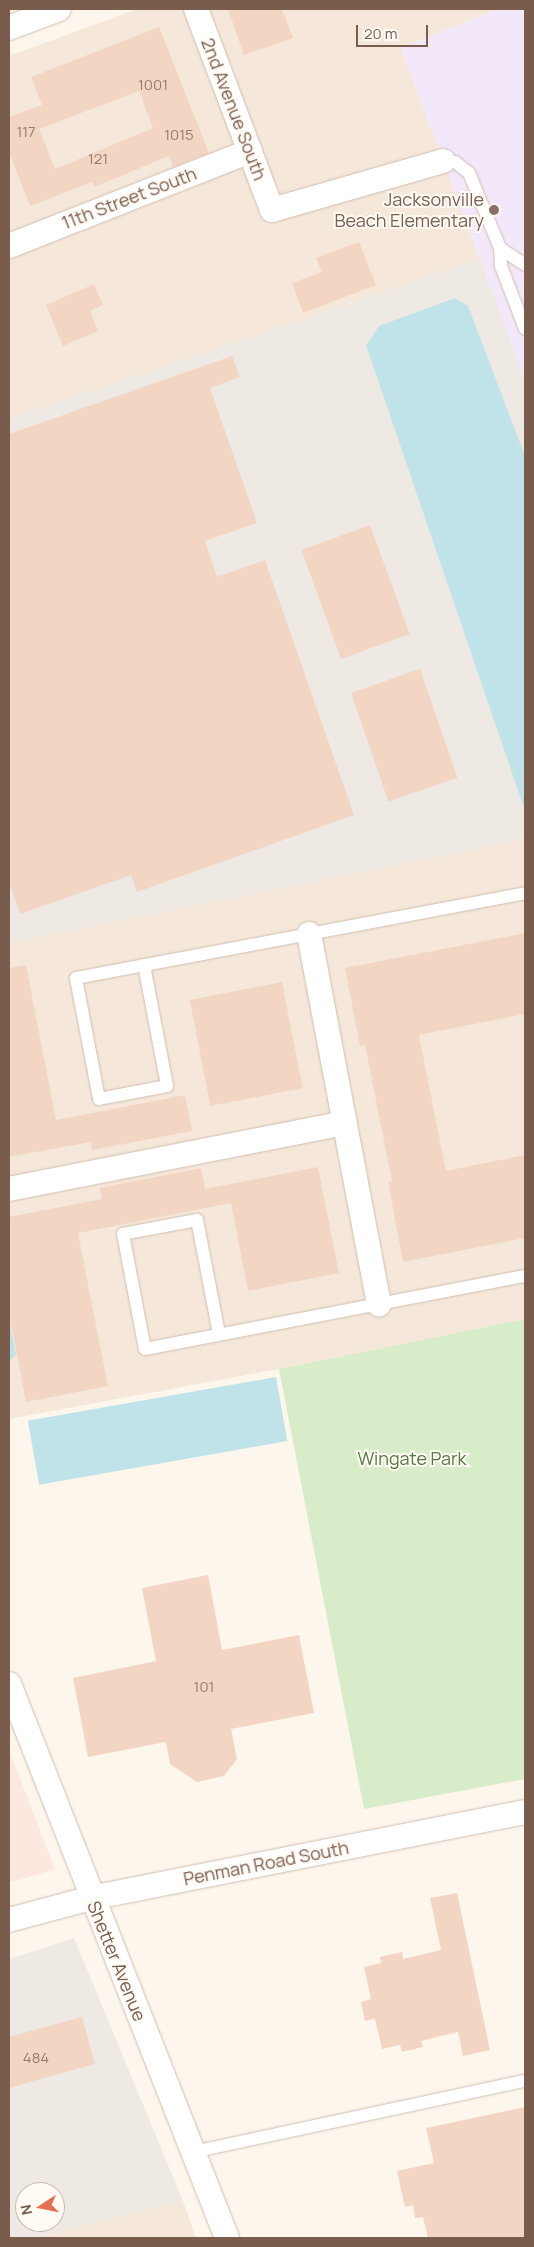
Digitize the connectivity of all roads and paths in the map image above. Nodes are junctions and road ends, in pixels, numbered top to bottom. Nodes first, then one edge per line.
1 (59, 9) edge
2 (196, 9) edge
3 (9, 28) edge
4 (250, 151) junction
5 (444, 161) joint
6 (9, 246) edge
7 (500, 248) junction
8 (525, 265) edge
9 (525, 329) edge
10 (525, 893) edge
11 (309, 934) junction
12 (144, 965) junction
13 (345, 1123) junction
14 (9, 1188) edge
15 (525, 1276) edge
16 (379, 1304) junction
17 (219, 1334) junction
18 (9, 1684) edge
19 (525, 1812) edge
20 (91, 1898) junction
21 (9, 1920) edge
22 (525, 2081) edge
23 (193, 2152) junction
24 (227, 2238) edge

1 - 3 street
2 - 4 street, 2nd Avenue South
4 - 5 street, 2nd Avenue South
4 - 6 street, 11th Street South
5 - 7 lane
7 - 8 lane
7 - 9 lane
10 - 11 lane
11 - 12 lane
11 - 13 street
12 - 12 lane
13 - 14 street
13 - 16 street
15 - 16 lane
16 - 17 lane
17 - 17 lane
18 - 20 street, Shetter Avenue
19 - 20 street, Penman Road South
20 - 21 street, Penman Road South
20 - 23 street, Shetter Avenue
22 - 23 lane
23 - 24 street, Shetter Avenue

